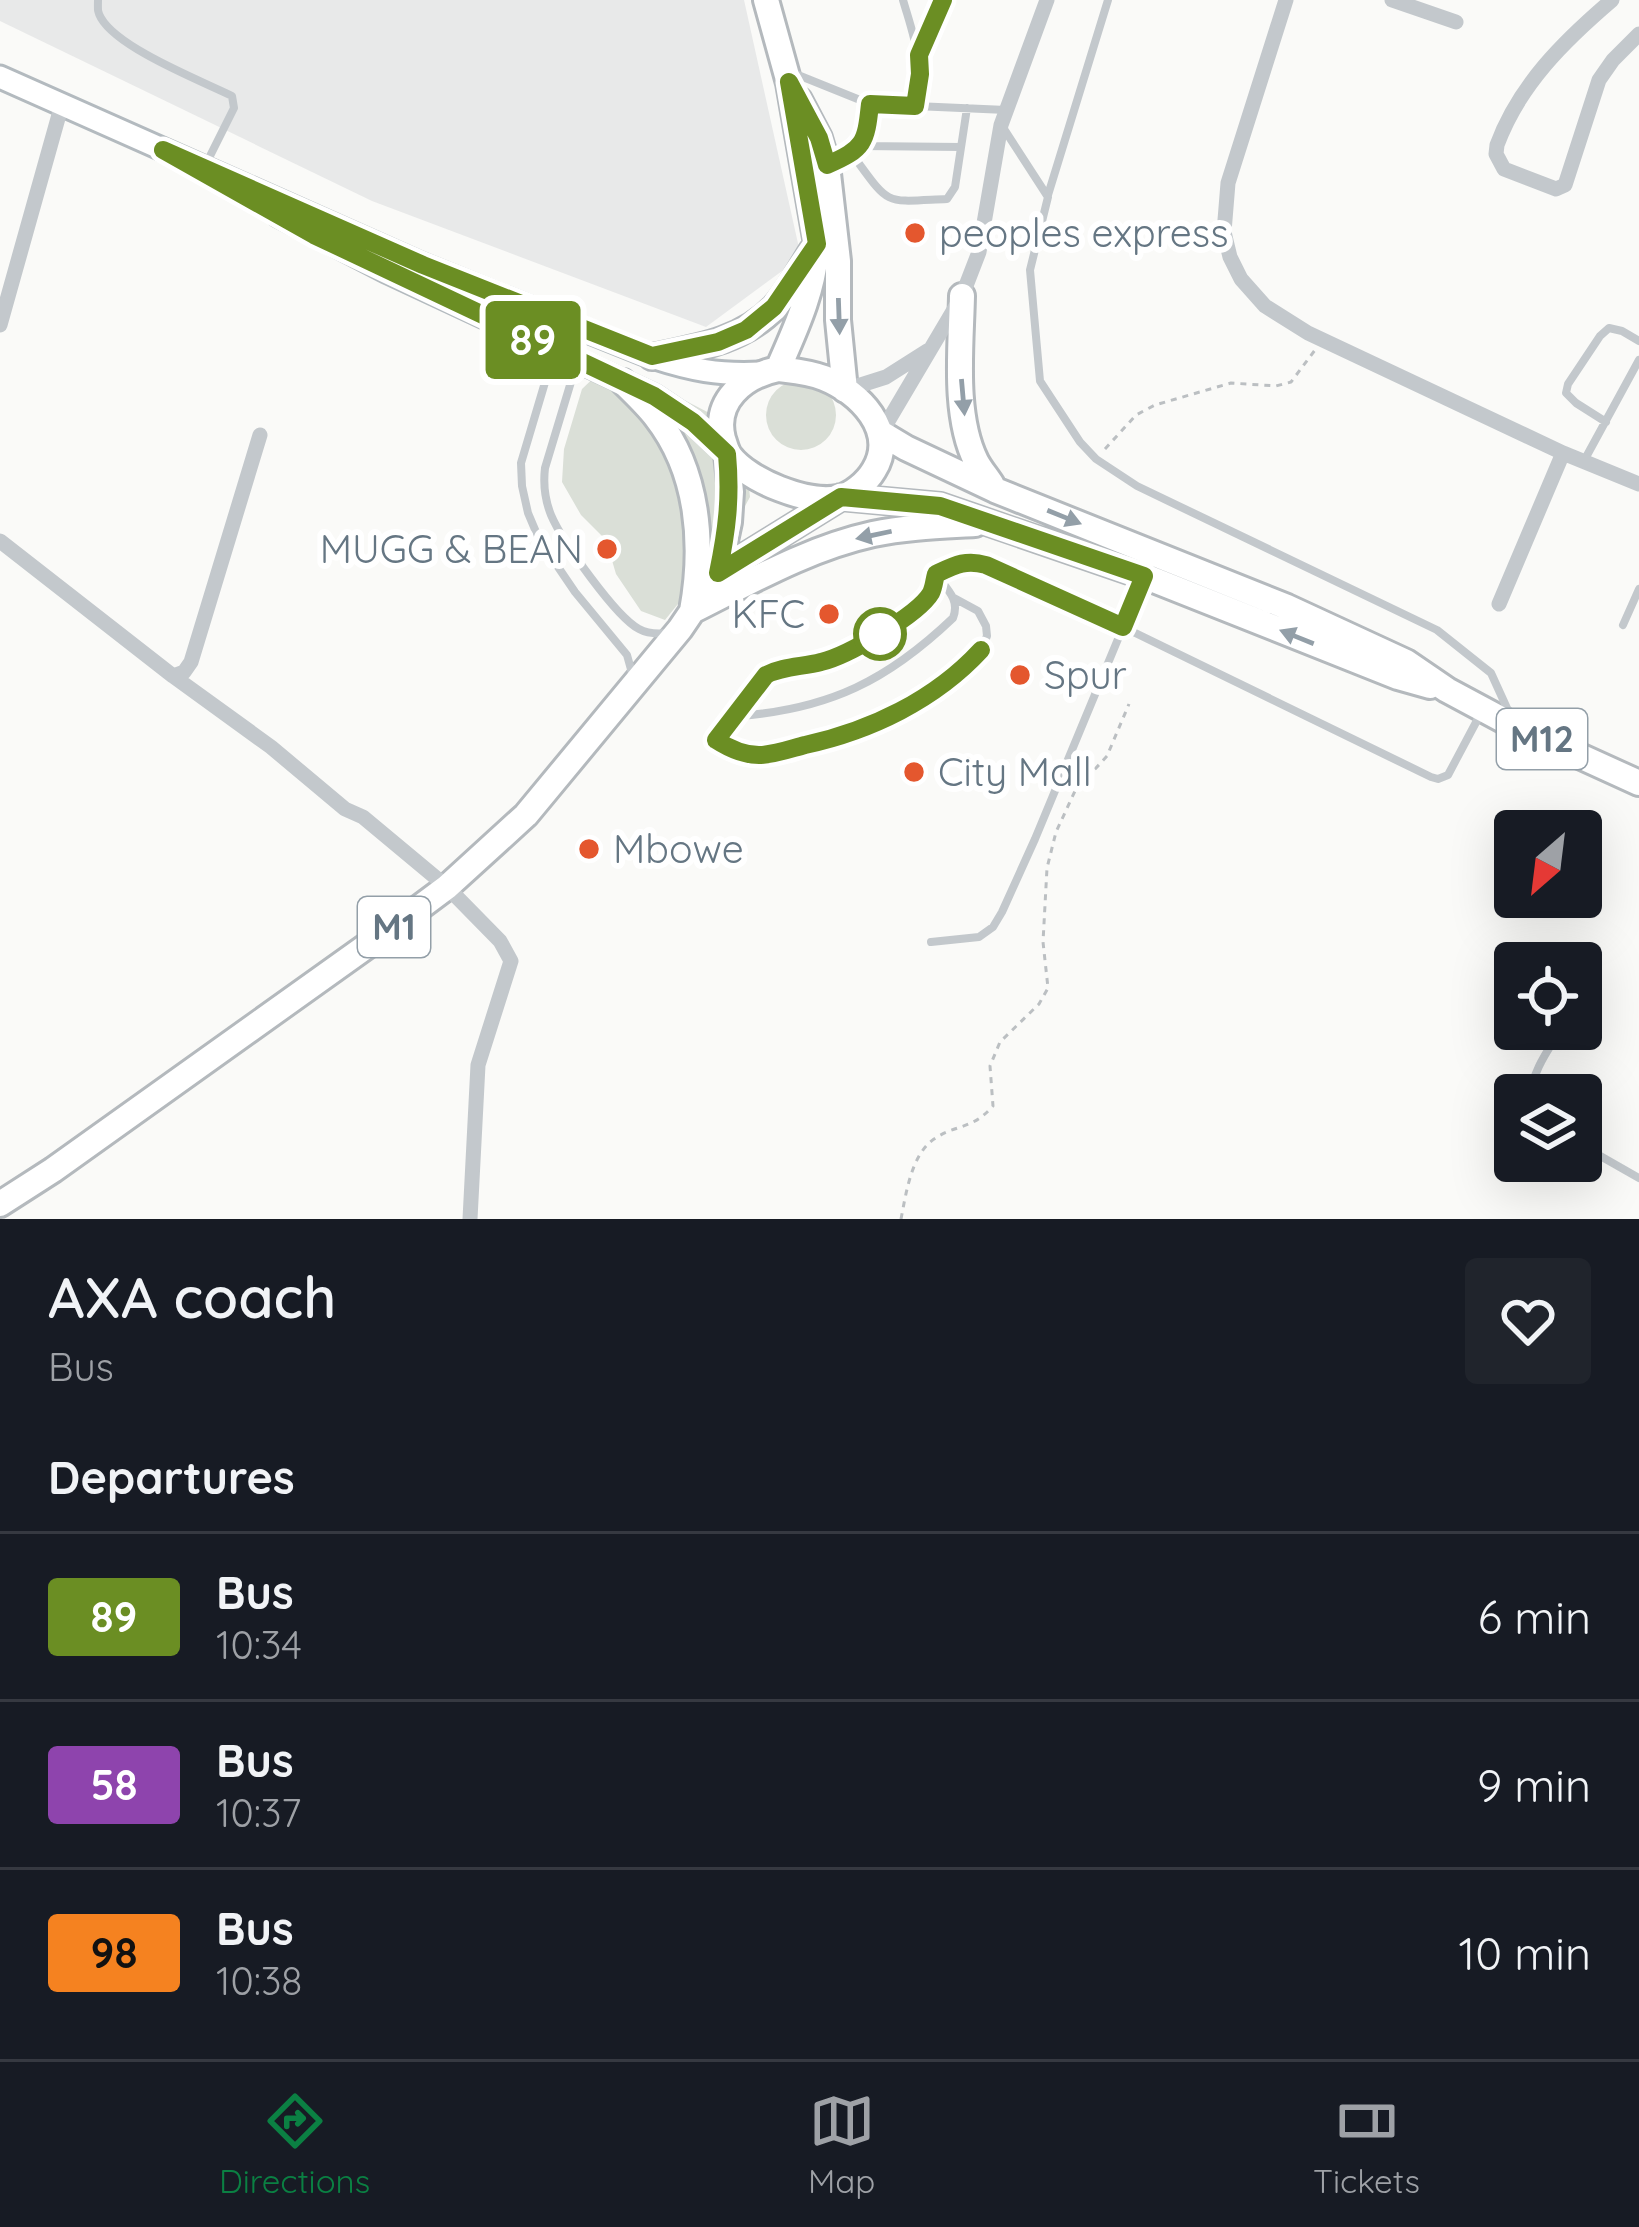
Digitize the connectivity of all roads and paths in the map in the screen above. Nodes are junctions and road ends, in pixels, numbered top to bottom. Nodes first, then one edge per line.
1 (98, 0) edge
2 (766, 0) edge
3 (903, 0) edge
4 (943, 0) edge
5 (1046, 0) edge
6 (1108, 0) edge
7 (1286, 0) edge
8 (1392, 0) edge
9 (1612, 0) edge
10 (1456, 22) dead end
11 (1639, 34) edge
12 (919, 55) junction
13 (787, 76) junction
14 (0, 77) edge
15 (62, 104) junction
16 (870, 104) junction
17 (915, 106) junction
18 (967, 108) junction
19 (1004, 118) junction
20 (861, 146) junction
21 (961, 147) junction
22 (163, 150) junction
23 (852, 154) junction
24 (827, 165) junction
25 (203, 168) junction
26 (1048, 197) junction
27 (817, 244) junction
28 (962, 296) junction
29 (0, 325) edge
30 (1322, 339) junction
31 (1639, 341) edge
32 (545, 346) junction
33 (934, 346) junction
34 (652, 356) junction
35 (1639, 360) edge
36 (578, 361) junction
37 (769, 371) junction
38 (623, 382) junction
39 (845, 390) junction
40 (1606, 422) junction
41 (881, 433) junction
42 (260, 435) dead end
43 (1563, 453) junction
44 (727, 454) junction
45 (1096, 460) junction
46 (1585, 461) junction
47 (1639, 484) edge
48 (995, 490) junction
49 (841, 497) junction
50 (990, 523) junction
51 (0, 542) edge
52 (718, 573) junction
53 (936, 574) junction
54 (1144, 576) junction
55 (1639, 589) edge
56 (955, 598) junction
57 (1498, 604) dead end
58 (686, 620) junction
59 (1623, 625) dead end
60 (1123, 627) junction
61 (178, 674) junction
62 (1447, 690) junction
63 (627, 695) junction
64 (1129, 704) dead end
65 (1483, 710) junction
66 (737, 716) junction
67 (1516, 727) junction
68 (1639, 783) edge
69 (448, 887) junction
70 (931, 942) dead end
71 (1602, 1157) edge
72 (1639, 1178) edge
73 (0, 1204) edge
74 (470, 1219) edge
75 (901, 1219) edge

1 - 25 lane
2 - 13 highway
3 - 12 lane
4 - 12 lane
5 - 19 street
6 - 26 lane
7 - 30 street
8 - 10 street
9 - 11 street
12 - 17 lane
13 - 16 lane
13 - 24 highway
13 - 27 highway
14 - 15 main road
15 - 22 main road
15 - 29 street
16 - 17 lane
16 - 20 lane
17 - 18 lane
18 - 19 lane
18 - 21 lane
19 - 26 lane
19 - 28 street
20 - 21 lane
20 - 23 lane
21 - 23 lane
22 - 25 main road
22 - 32 main road
23 - 24 lane
24 -> 39 highway
25 - 34 main road
26 - 45 lane
27 - 34 highway
27 - 37 highway
28 - 33 street
28 -> 48 highway
30 - 43 street
30 - 45 path
31 - 40 lane
32 - 36 main road
32 - 63 lane
33 - 39 street
33 - 41 street
34 - 37 main road
35 - 40 lane
36 - 38 main road
36 - 58 lane
37 - 39 highway
37 - 44 highway
38 - 44 main road
38 - 58 highway
39 - 41 highway, M12
40 - 46 lane
41 - 48 highway, M12
41 - 49 highway
42 - 61 street
43 - 46 street
43 - 57 street
44 - 49 highway, M12
44 - 52 highway, M1
45 - 67 lane
46 - 47 street
48 -> 62 highway, M12
49 - 50 highway, M12
49 - 52 highway, M1
50 - 54 highway, M12
50 -> 58 highway
51 - 61 street
52 - 58 highway, M1
53 - 56 lane
53 - 60 lane
53 - 66 lane
54 - 60 lane
62 -> 54 highway, M12
55 - 59 lane
56 - 66 lane
56 - 66 lane
58 - 63 highway, M1
60 - 65 lane
60 - 70 lane
61 - 69 street
62 - 65 highway, M12
63 - 69 highway, M1
64 - 75 path
65 - 67 highway, M12
67 - 68 highway, M12
69 - 73 highway, M1
69 - 74 street
71 - 72 lane

